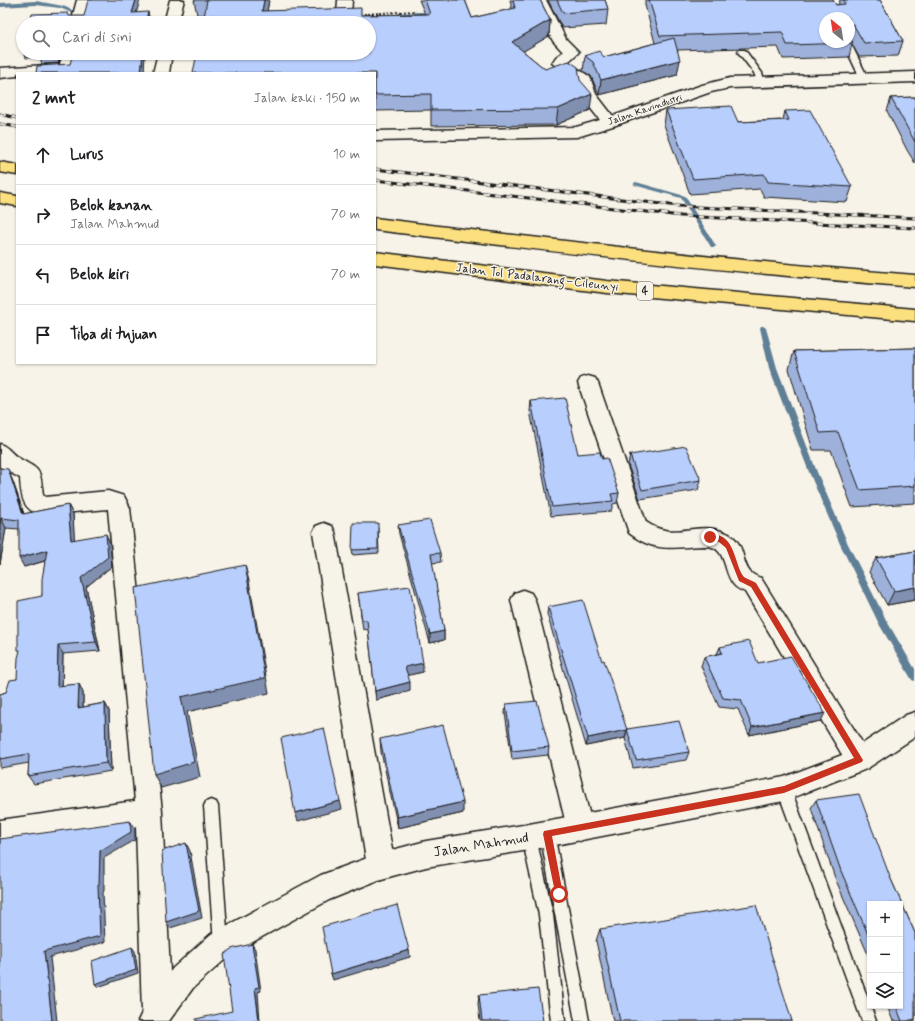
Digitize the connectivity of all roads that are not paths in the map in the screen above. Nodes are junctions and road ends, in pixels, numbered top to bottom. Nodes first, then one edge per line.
1 (177, 0) edge
2 (345, 0) edge
3 (539, 0) edge
4 (344, 15) edge
5 (173, 16) edge
6 (850, 48) edge
7 (742, 52) edge
8 (69, 60) edge
9 (164, 60) edge
10 (161, 72) edge
11 (0, 73) edge
12 (915, 77) edge
13 (864, 78) junction
14 (761, 82) junction
15 (610, 122) junction
16 (376, 136) edge
17 (0, 167) edge
18 (16, 170) edge
19 (0, 198) edge
20 (16, 201) edge
21 (376, 224) edge
22 (376, 258) edge
23 (915, 281) edge
24 (915, 315) edge
25 (588, 383) dead end
26 (0, 452) edge
27 (324, 532) dead end
28 (523, 600) dead end
29 (915, 723) edge
30 (859, 760) junction
31 (784, 789) junction
32 (211, 806) dead end
33 (149, 812) junction
34 (580, 828) junction
35 (0, 833) edge
36 (538, 835) junction
37 (381, 866) junction
38 (221, 944) junction
39 (155, 1016) edge
40 (558, 1021) edge
41 (582, 1021) edge
42 (869, 1021) edge

1 - 5 street
2 - 4 street
3 - 15 street
6 - 13 lane
7 - 14 lane
8 - 11 street
9 - 10 street
12 - 13 street, Jalan Kavindustri
13 - 14 street, Jalan Kavindustri
14 - 15 street, Jalan Kavindustri
15 - 16 street, Jalan Kavindustri
17 - 18 highway
19 - 20 highway
21 - 23 highway
22 - 24 highway, Jalan Tol Padalarang–Cileunyi / 4
25 - 30 street
26 - 33 street
27 - 37 street
28 - 34 street
29 - 30 street, Jalan Mahmud
30 - 31 street, Jalan Mahmud
31 - 34 street, Jalan Mahmud
31 - 42 lane
32 - 38 lane
33 - 35 street
33 - 39 street
34 - 36 street, Jalan Mahmud
36 - 37 street, Jalan Mahmud
36 - 40 lane
36 - 41 lane
37 - 38 street, Jalan Mahmud
38 - 39 street, Jalan Mahmud

